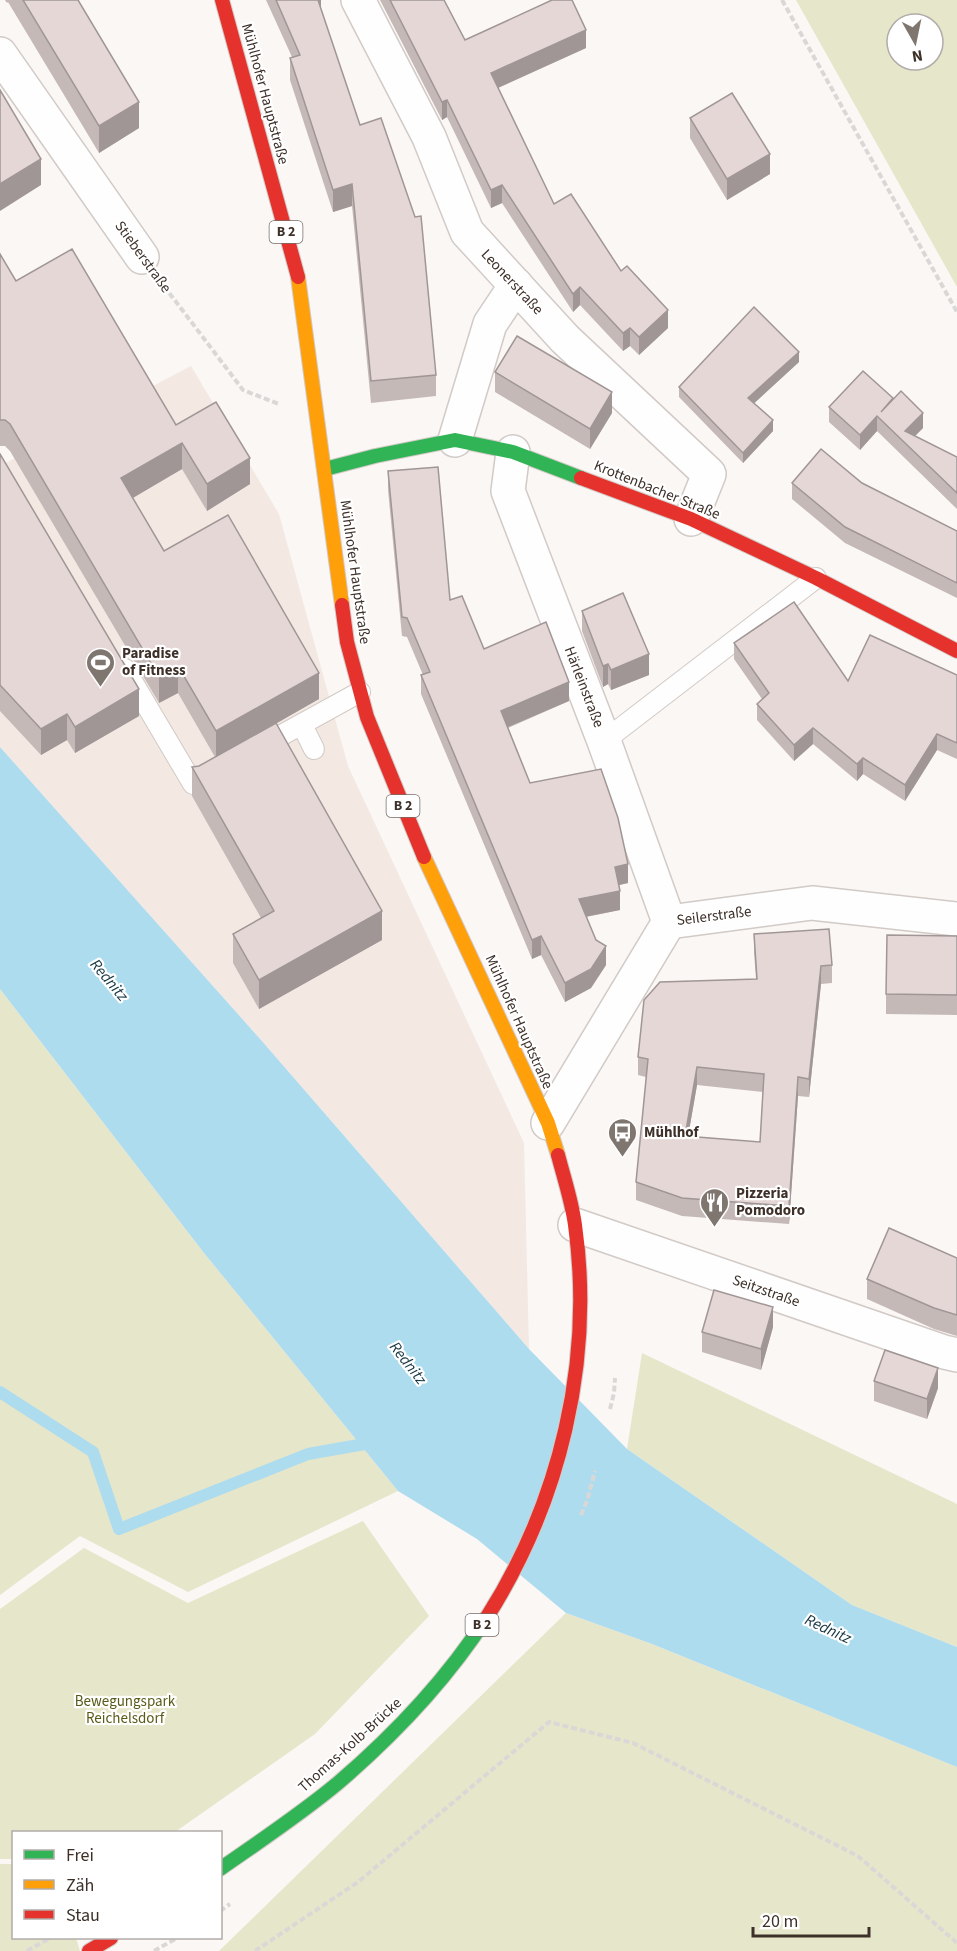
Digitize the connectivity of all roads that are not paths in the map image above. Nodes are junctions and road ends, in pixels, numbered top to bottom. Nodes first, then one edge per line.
1 (222, 0) edge
2 (358, 0) edge
3 (0, 54) edge
4 (142, 256) road end
5 (516, 285) junction
6 (455, 440) junction
7 (513, 452) junction
8 (325, 469) junction
9 (691, 519) junction
10 (816, 578) junction
11 (115, 651) edge
12 (957, 651) edge
13 (360, 692) junction
14 (302, 725) junction
15 (604, 741) junction
16 (314, 749) dead end
17 (957, 919) edge
18 (669, 922) junction
19 (548, 1123) junction
20 (576, 1225) junction
21 (957, 1355) edge
22 (222, 1868) edge
23 (109, 1939) edge
24 (89, 1951) edge

1 - 8 main road, Mühlhofer Hauptstraße / B 2
2 - 5 street, Leonerstraße
3 - 4 street, Stieberstraße
5 - 6 street
5 - 9 street, Leonerstraße
6 - 7 main road, Krottenbacher Straße
6 - 8 main road, Krottenbacher Straße
7 - 9 main road, Krottenbacher Straße
7 - 15 street, Härleinstraße
8 - 13 main road, Mühlhofer Hauptstraße / B 2
9 - 10 main road, Krottenbacher Straße
10 - 12 main road, Krottenbacher Straße
10 - 15 lane
11 - 14 lane
13 - 14 lane
13 - 19 main road, Mühlhofer Hauptstraße / B 2
14 - 16 lane
15 - 18 street, Härleinstraße
17 - 18 street, Seilerstraße
18 - 19 street, Seilerstraße
19 - 20 main road, Mühlhofer Hauptstraße / B 2
20 - 21 street, Seitzstraße
20 - 22 main road, Thomas-Kolb-Brücke / B 2
23 - 24 main road

